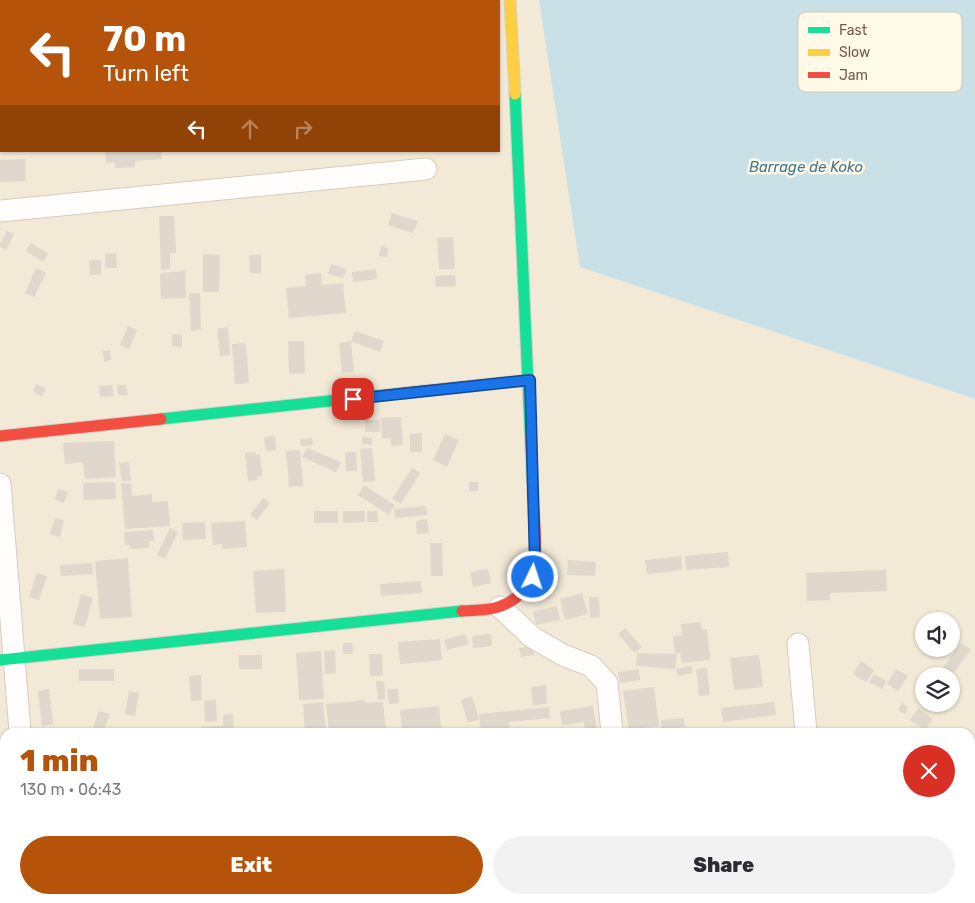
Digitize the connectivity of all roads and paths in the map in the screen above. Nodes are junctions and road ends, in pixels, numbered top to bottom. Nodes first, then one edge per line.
1 (510, 0) edge
2 (426, 168) dead end
3 (0, 211) edge
4 (530, 380) junction
5 (0, 436) edge
6 (0, 484) edge
7 (500, 607) junction
8 (798, 644) dead end
9 (7, 660) edge
10 (19, 728) edge
11 (612, 728) edge
12 (806, 728) edge

1 - 4 street
2 - 3 street
4 - 5 street
4 - 7 street
6 - 9 street
7 - 9 street
7 - 11 street
8 - 12 street
9 - 10 street

